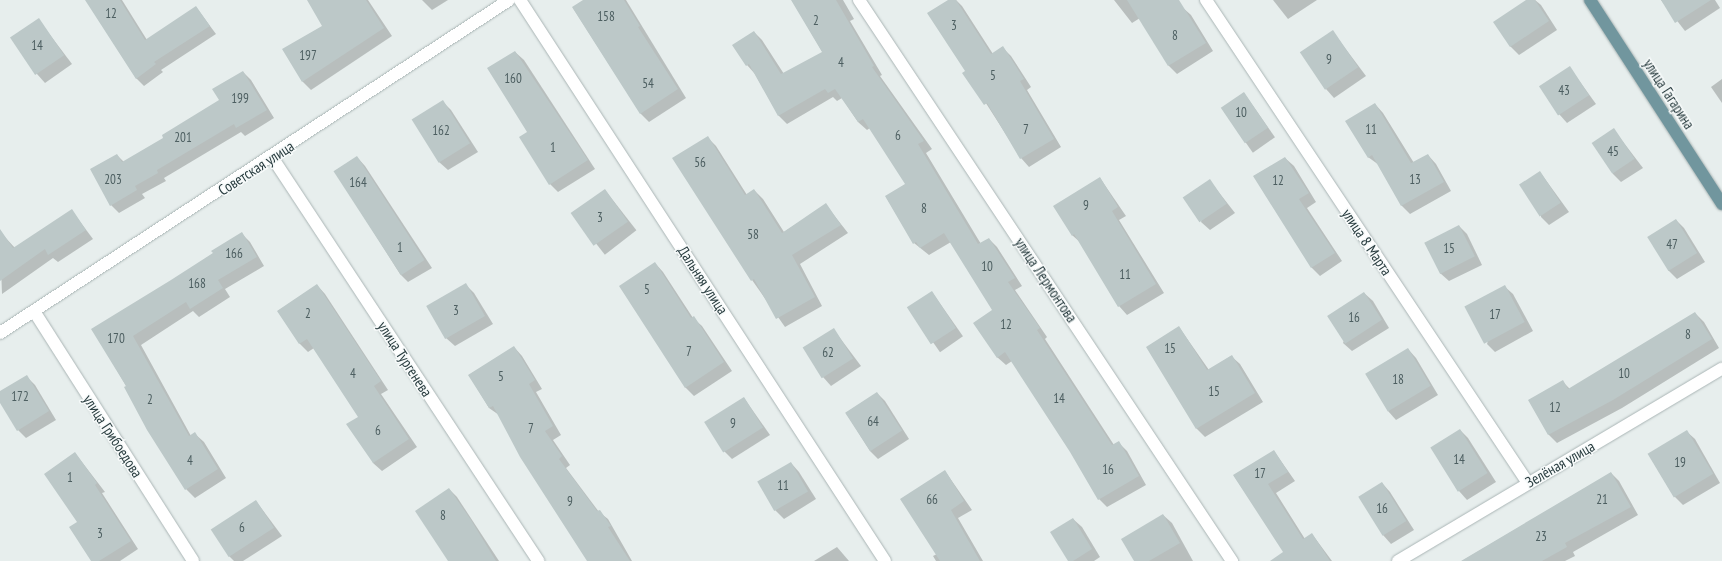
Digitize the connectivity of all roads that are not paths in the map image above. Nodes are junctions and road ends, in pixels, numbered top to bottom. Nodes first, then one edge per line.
1 (509, 0) edge
2 (520, 0) edge
3 (859, 0) edge
4 (1206, 0) edge
5 (1590, 0) edge
6 (272, 158) junction
7 (1722, 204) edge
8 (34, 311) junction
9 (0, 333) edge
10 (1722, 369) edge
11 (1528, 483) junction
12 (193, 561) edge
13 (538, 561) edge
14 (885, 561) edge
15 (1232, 561) edge
16 (1398, 561) edge

1 - 6 street, Советская улица
2 - 14 street, Дальняя улица
3 - 15 street, улица Лермонтова
4 - 11 street, улица 8 Марта
5 - 7 main road, улица Гагарина
6 - 8 street, Советская улица
6 - 13 street, улица Тургенева
8 - 9 street, Советская улица
8 - 12 street, улица Грибоедова
10 - 11 street, Зелёная улица
11 - 16 street, Зелёная улица

